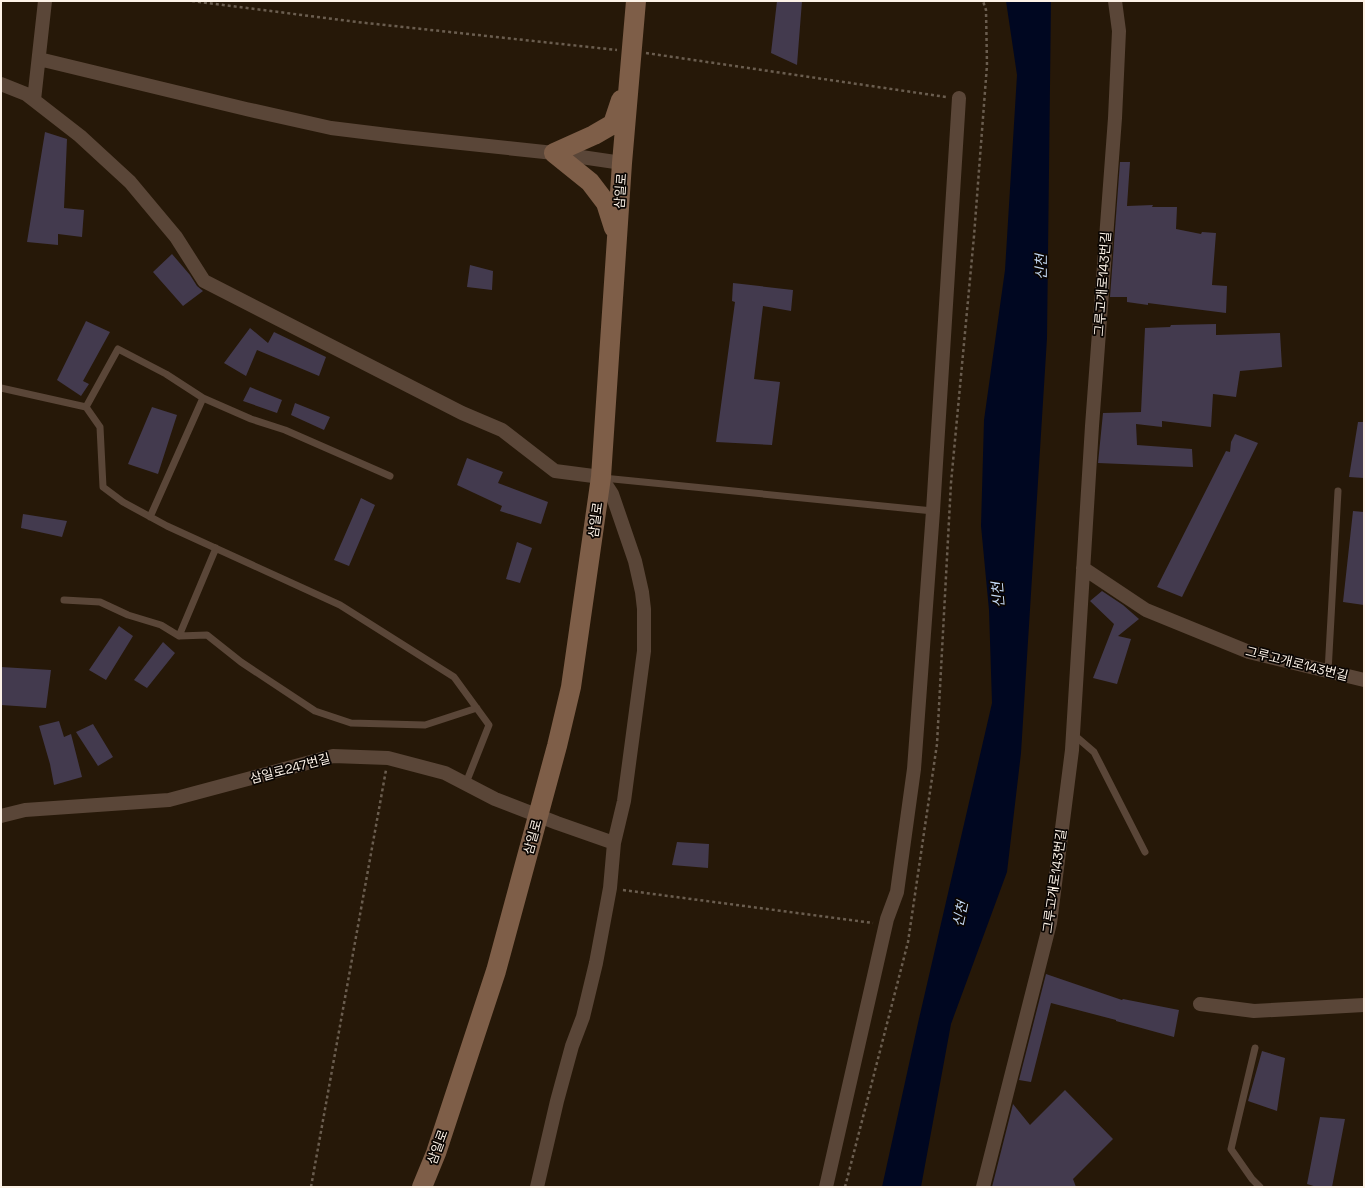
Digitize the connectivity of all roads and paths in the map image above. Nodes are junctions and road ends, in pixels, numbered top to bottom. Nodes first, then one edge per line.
1 (45, 1) edge
2 (192, 1) edge
3 (636, 1) edge
4 (1115, 1) edge
5 (632, 51) junction
6 (39, 58) junction
7 (630, 73) junction
8 (1, 84) edge
9 (959, 98) joint
10 (34, 100) junction
11 (554, 153) junction
12 (622, 163) junction
13 (617, 240) junction
14 (1, 388) edge
15 (204, 398) junction
16 (86, 407) junction
17 (390, 476) dead end
18 (601, 477) junction
19 (1338, 492) dead end
20 (933, 511) junction
21 (150, 517) junction
22 (216, 548) junction
23 (1083, 568) junction
24 (64, 600) dead end
25 (179, 636) junction
26 (1328, 672) junction
27 (1364, 680) edge
28 (477, 708) junction
29 (1073, 734) junction
30 (388, 758) junction
31 (466, 783) junction
32 (538, 815) junction
33 (1, 816) edge
34 (614, 843) junction
35 (1145, 852) dead end
36 (610, 888) junction
37 (886, 925) junction
38 (1200, 1004) dead end
39 (1364, 1005) edge
40 (1255, 1048) dead end
41 (311, 1187) edge
42 (422, 1187) edge
43 (537, 1187) edge
44 (826, 1187) edge
45 (983, 1187) edge
46 (1260, 1187) edge

1 - 6 street
2 - 5 path
3 - 5 main road, 삼일로
4 - 23 street, 그루고개로143번길
5 - 7 main road, 삼일로
5 - 9 path
6 - 10 street
6 - 11 street
7 - 11 main road
7 - 12 main road, 삼일로
8 - 10 street
9 - 20 street
10 - 18 street
11 - 12 street
11 - 13 main road
12 - 13 main road, 삼일로
13 - 18 main road, 삼일로
14 - 16 lane
15 - 16 lane
15 - 17 lane
15 - 21 lane
16 - 21 lane
18 - 20 lane
18 - 32 main road, 삼일로
18 - 34 street, 삼일로
19 - 26 lane
20 - 37 street
21 - 22 lane
22 - 25 lane
22 - 28 lane
23 - 26 street, 그루고개로143번길
23 - 29 street, 그루고개로143번길
24 - 25 lane
25 - 28 lane
26 - 27 street, 그루고개로143번길
28 - 31 lane
29 - 35 lane
29 - 45 street, 그루고개로143번길
30 - 31 street, 삼일로247번길
30 - 33 street, 삼일로247번길
30 - 41 path
31 - 32 street, 삼일로247번길
32 - 34 street, 삼일로247번길
32 - 42 main road, 삼일로
34 - 36 street, 삼일로
36 - 37 path
36 - 43 street, 삼일로
37 - 44 street
38 - 39 street
40 - 46 lane

